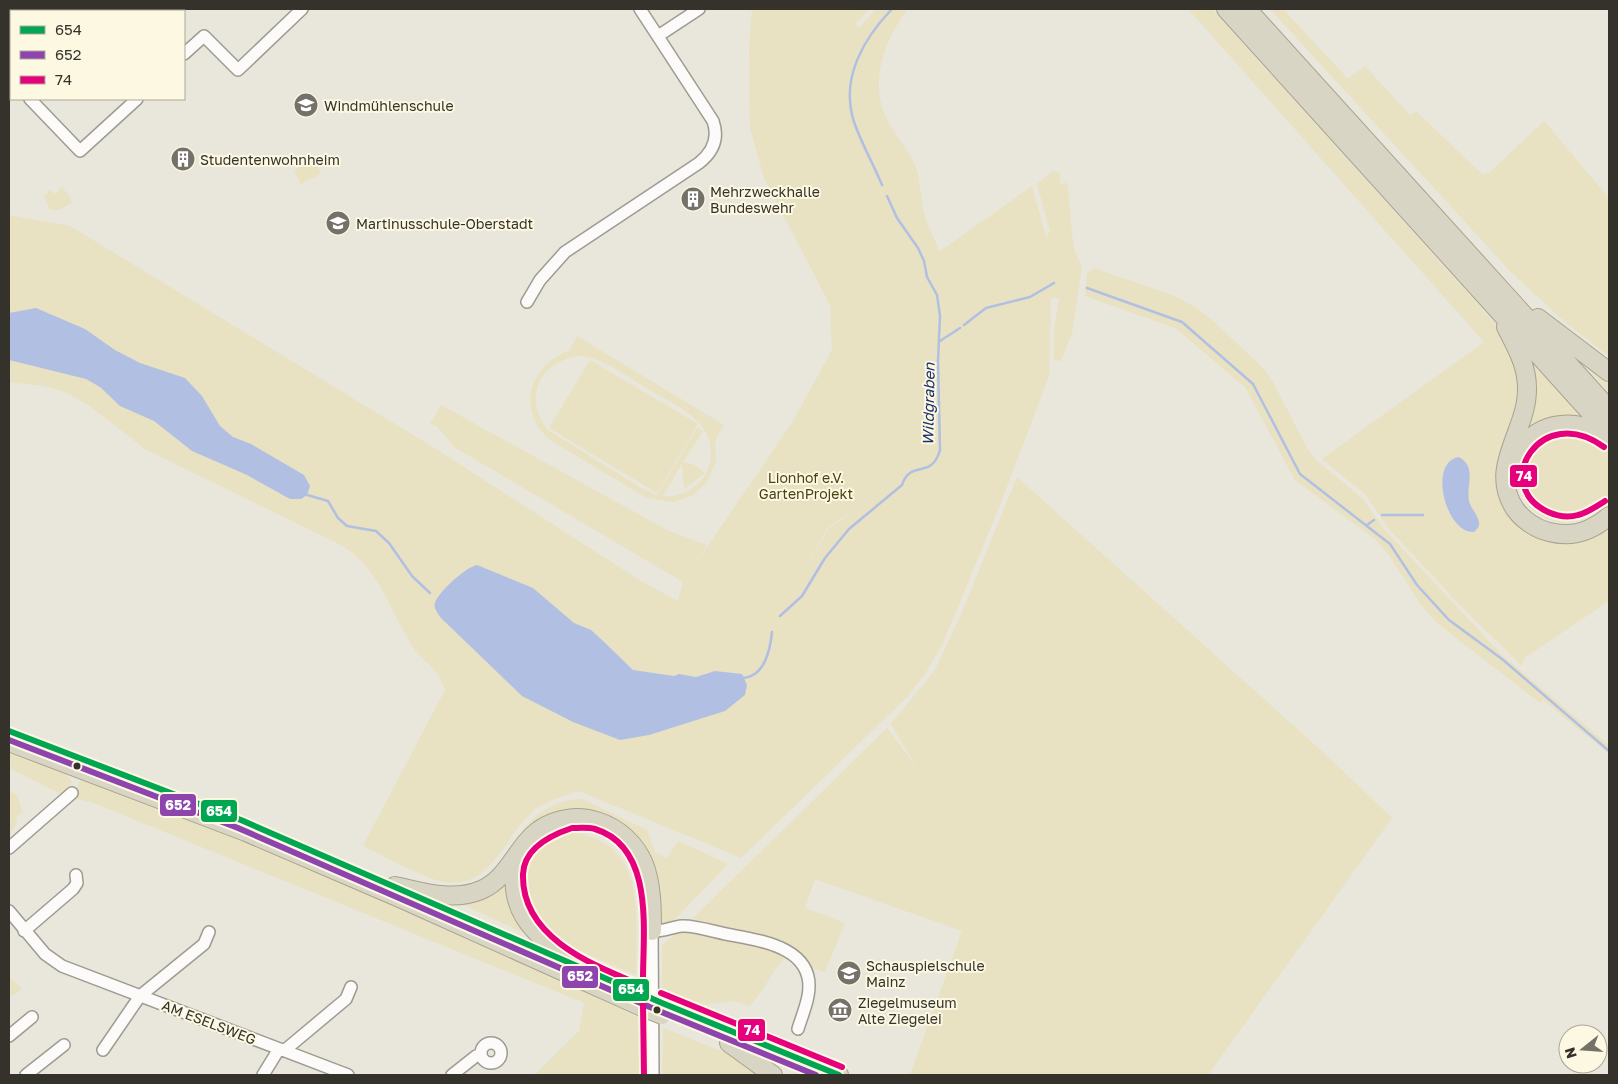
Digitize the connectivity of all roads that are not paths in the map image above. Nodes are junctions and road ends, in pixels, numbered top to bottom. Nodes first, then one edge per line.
1 (302, 9) edge
2 (640, 9) edge
3 (699, 9) edge
4 (1226, 9) edge
5 (1247, 9) edge
6 (658, 36) junction
7 (185, 53) edge
8 (31, 100) edge
9 (136, 100) edge
10 (1500, 300) junction
11 (527, 302) dead end
12 (1609, 372) edge
13 (1609, 409) edge
14 (1609, 433) edge
15 (1609, 440) edge
16 (1609, 509) edge
17 (1609, 516) edge
18 (9, 731) edge
19 (9, 742) edge
20 (72, 793) dead end
21 (9, 848) edge
22 (518, 856) junction
23 (76, 875) dead end
24 (395, 886) junction
25 (9, 911) edge
26 (24, 931) junction
27 (209, 932) dead end
28 (652, 932) junction
29 (575, 965) junction
30 (351, 987) dead end
31 (140, 996) junction
32 (642, 1001) junction
33 (662, 1009) junction
34 (32, 1017) dead end
35 (798, 1030) dead end
36 (9, 1036) edge
37 (729, 1043) junction
38 (64, 1045) dead end
39 (282, 1049) junction
40 (103, 1050) dead end
41 (481, 1055) dead end
42 (26, 1075) edge
43 (263, 1075) edge
44 (348, 1075) edge
45 (452, 1075) edge
46 (653, 1075) edge
47 (774, 1075) edge
48 (810, 1075) edge
49 (839, 1075) edge

1 - 7 street
2 - 6 street
3 - 6 street
4 - 10 highway
5 - 10 highway
6 - 11 street
8 - 9 street
10 - 12 highway
10 - 13 highway
10 - 14 highway
10 - 17 highway
15 - 16 highway
18 - 24 highway
19 - 32 highway
20 - 21 street
22 - 24 highway
22 - 28 highway
22 - 29 highway
23 - 26 street
24 - 29 highway
25 - 26 street, AM ESELSWEG
26 - 31 street, AM ESELSWEG
27 - 31 street, AM ESELSWEG
28 - 35 street
28 - 46 street
29 - 32 highway
30 - 39 street
31 - 39 street, AM ESELSWEG
31 - 40 street, AM ESELSWEG
32 - 33 highway, bridge
33 - 37 highway
33 - 49 highway
34 - 36 street
37 - 47 highway
37 - 48 highway
38 - 42 street
39 - 43 street
39 - 44 street, AM ESELSWEG
41 - 45 street

